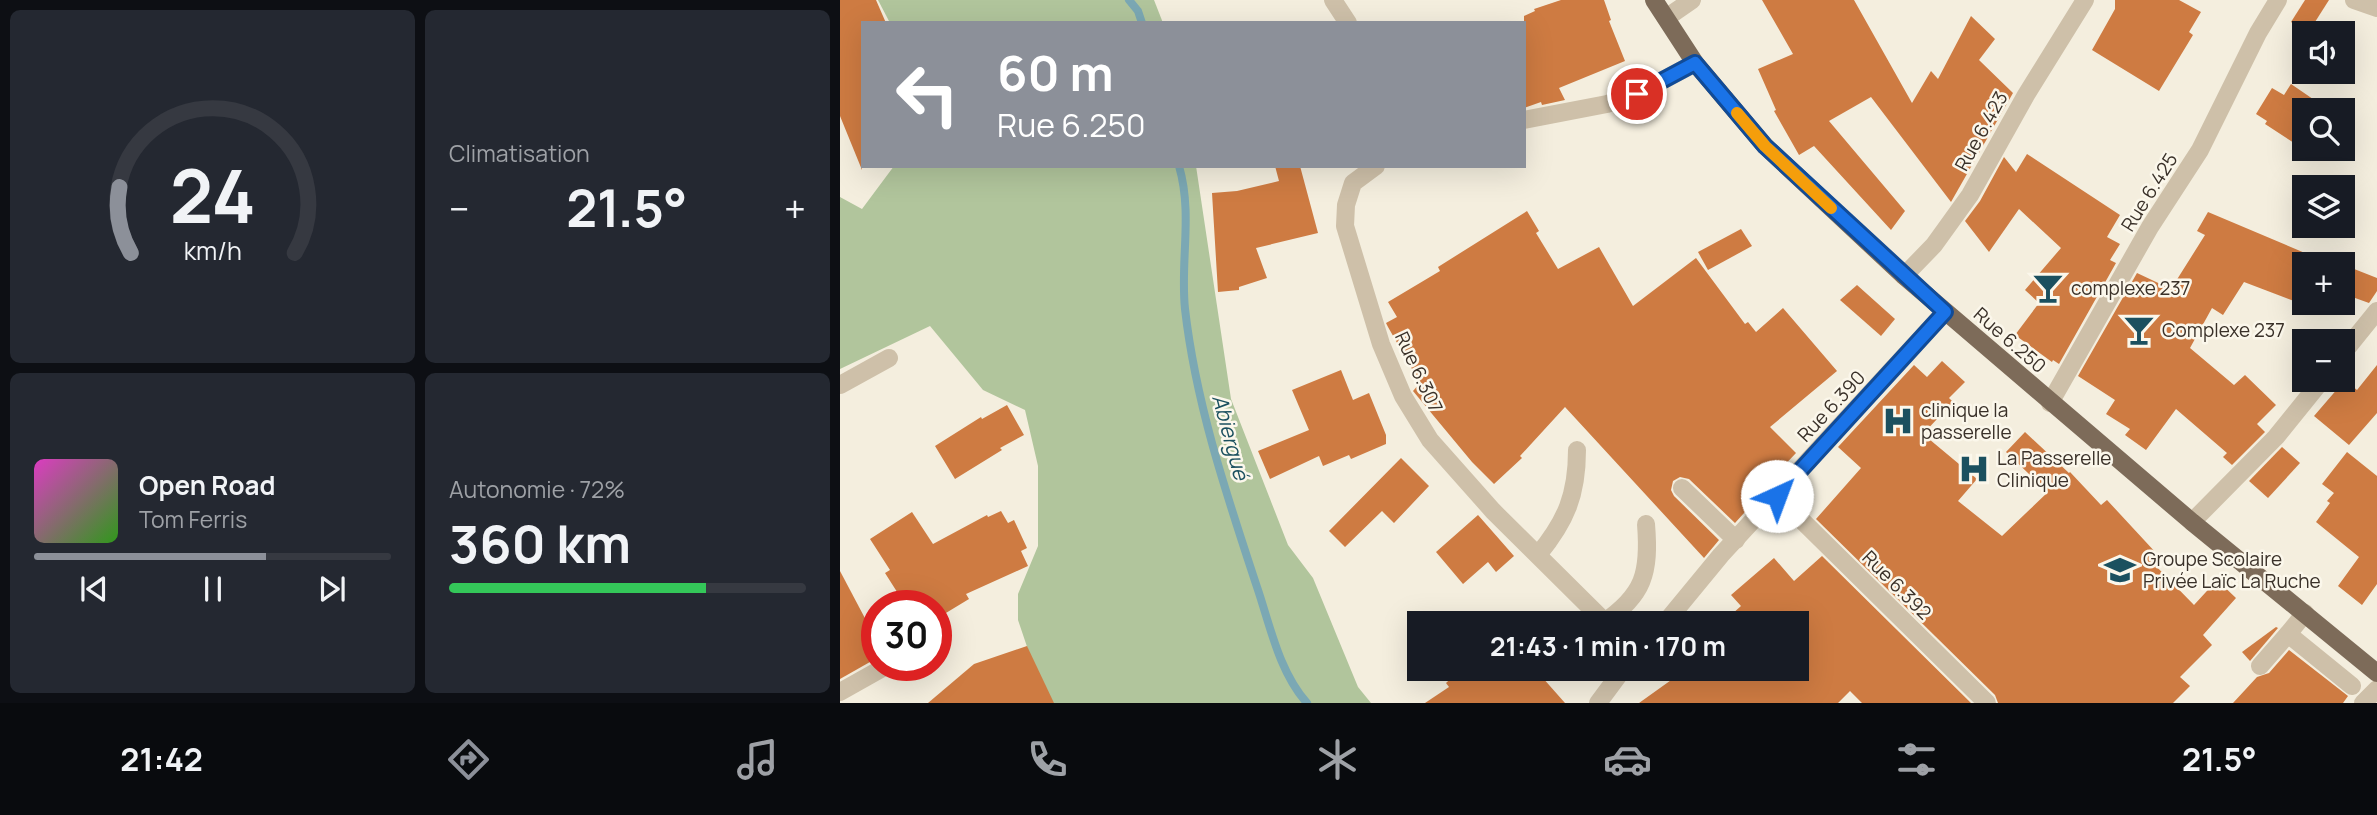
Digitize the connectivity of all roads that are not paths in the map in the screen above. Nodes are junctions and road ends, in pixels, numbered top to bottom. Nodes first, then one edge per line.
1 (1333, 0) edge
2 (1654, 0) edge
3 (1692, 0) edge
4 (2085, 0) edge
5 (2278, 0) edge
6 (2354, 0) edge
7 (2377, 8) edge
8 (1666, 18) junction
9 (1347, 21) edge
10 (1695, 63) junction
11 (1526, 120) edge
12 (1373, 168) edge
13 (1904, 276) junction
14 (2377, 311) edge
15 (1945, 312) junction
16 (2355, 338) edge
17 (888, 358) dead end
18 (840, 385) edge
19 (2312, 392) edge
20 (2050, 403) junction
21 (1577, 450) dead end
22 (1682, 488) dead end
23 (1777, 496) junction
24 (2192, 522) junction
25 (1646, 524) dead end
26 (1736, 540) junction
27 (1538, 555) junction
28 (1593, 611) edge
29 (1620, 611) edge
30 (1675, 611) edge
31 (2305, 613) junction
32 (2288, 635) junction
33 (2260, 666) dead end
34 (2377, 673) edge
35 (861, 680) edge
36 (1614, 681) edge
37 (2352, 687) dead end
38 (2377, 689) edge
39 (840, 692) edge
40 (1598, 703) edge
41 (1987, 703) edge
42 (2363, 703) edge

1 - 9 street
2 - 8 main road, Rue 6.250
3 - 8 street
4 - 13 street, Rue 6.423
5 - 20 street, Rue 6.425
6 - 7 street
8 - 10 main road, Rue 6.250
10 - 11 street
10 - 13 main road, Rue 6.250
12 - 27 street, Rue 6.307
13 - 15 main road, Rue 6.250
14 - 16 street
15 - 20 main road, Rue 6.250
15 - 23 street, Rue 6.390
17 - 18 street
19 - 24 street
20 - 24 main road, Rue 6.250
21 - 27 street
22 - 26 street
23 - 26 street, Rue 6.390
23 - 41 street, Rue 6.392
24 - 31 main road, Rue 6.250
25 - 29 street
26 - 30 street, Rue 6.390
27 - 28 street, Rue 6.307
31 - 32 street
31 - 34 main road, Rue 6.250
32 - 33 street
32 - 37 street
35 - 39 street
36 - 40 street
38 - 42 street

